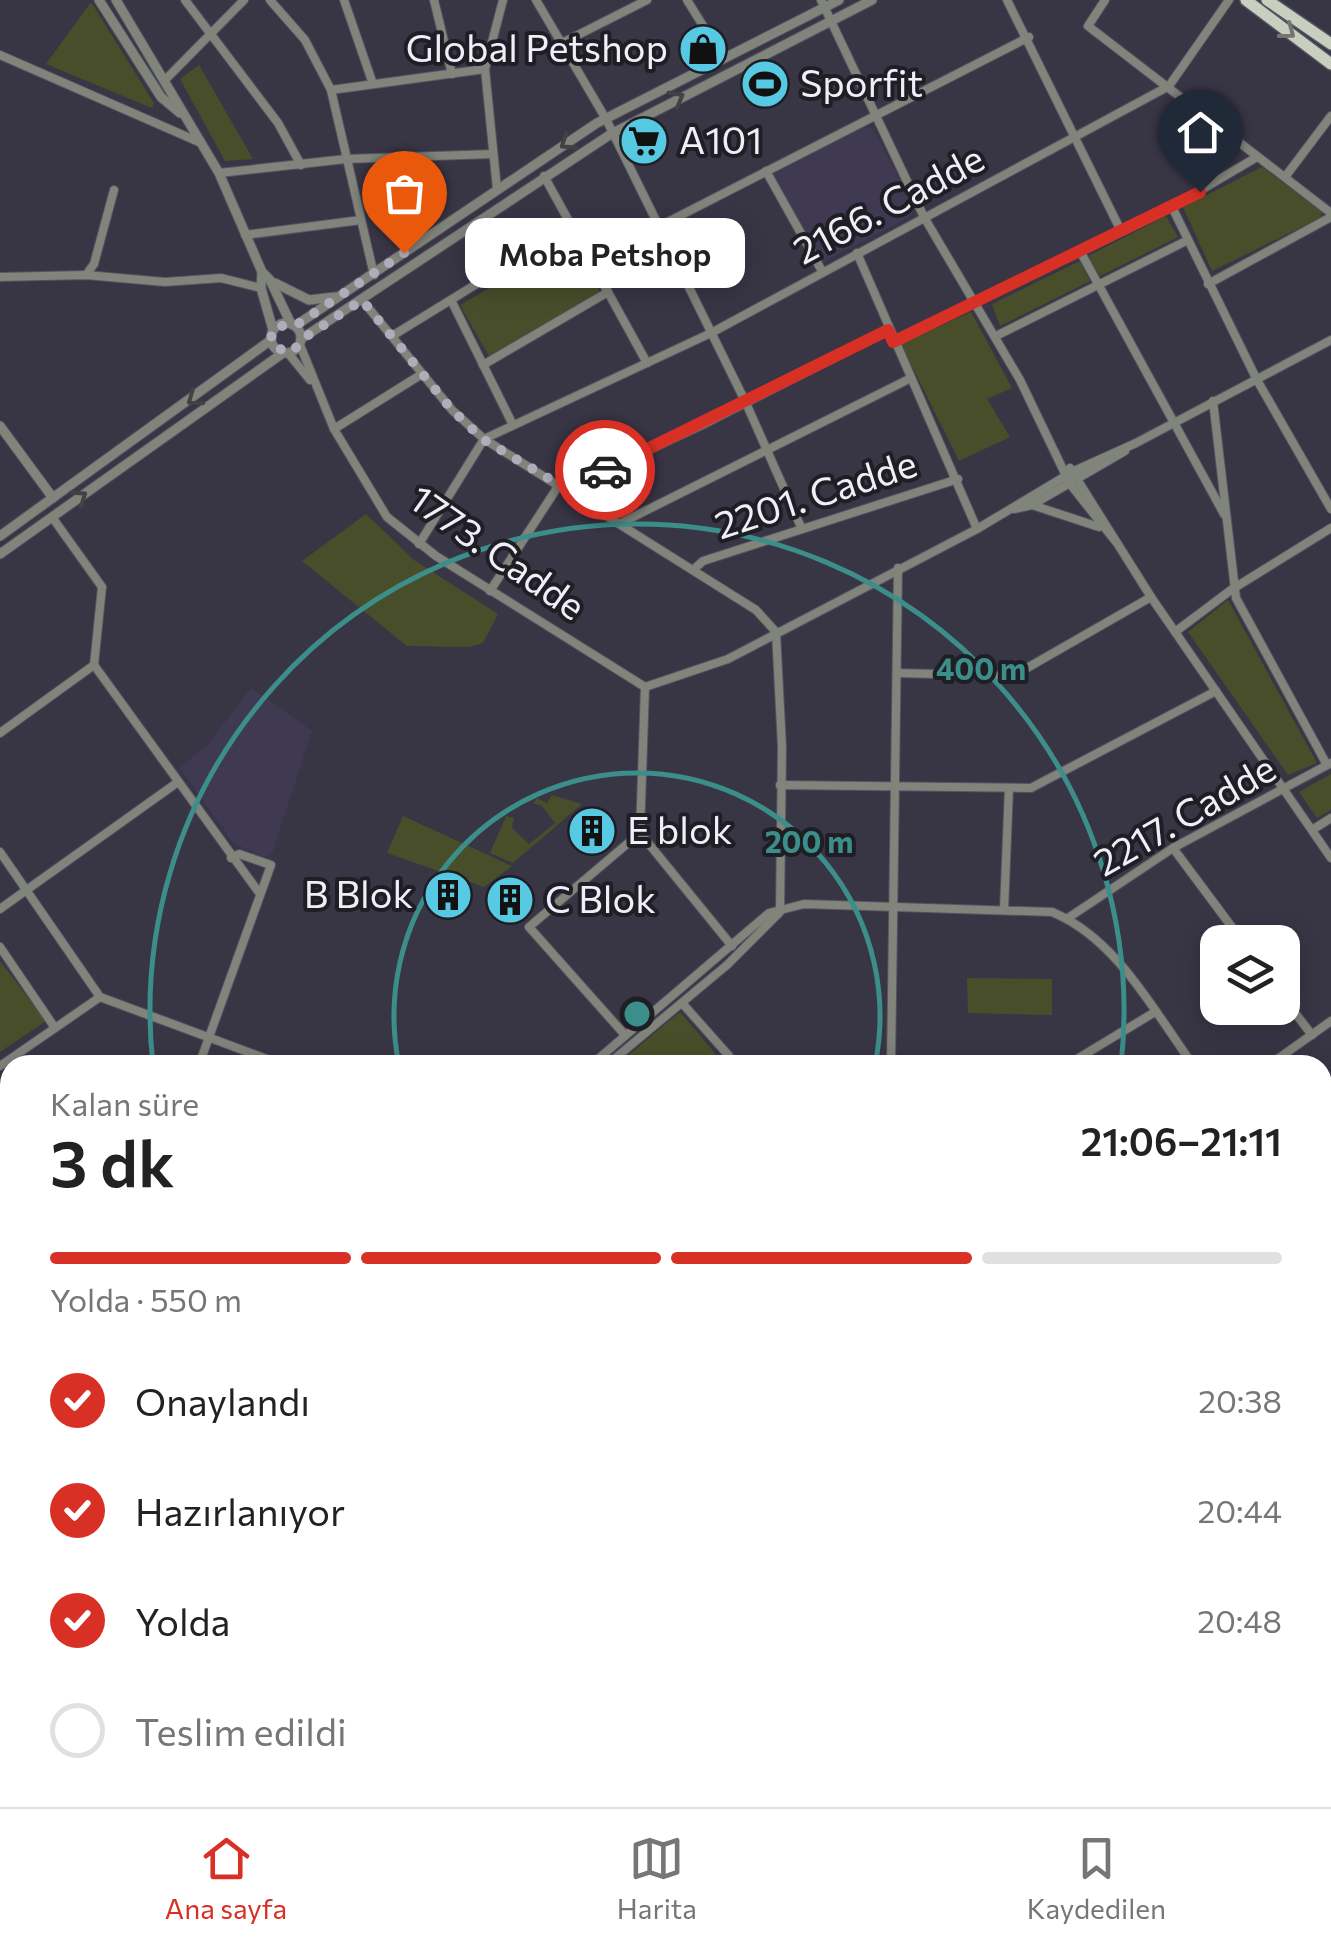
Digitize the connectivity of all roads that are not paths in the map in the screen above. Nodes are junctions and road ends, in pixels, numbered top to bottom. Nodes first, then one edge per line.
1 (99, 0) edge
2 (116, 0) edge
3 (186, 0) edge
4 (244, 0) edge
5 (270, 0) edge
6 (344, 0) edge
7 (434, 0) edge
8 (503, 0) edge
9 (647, 0) edge
10 (686, 0) edge
11 (839, 0) edge
12 (872, 0) edge
13 (1007, 0) edge
14 (1105, 0) edge
15 (1228, 0) edge
16 (1246, 0) edge
17 (1267, 0) edge
18 (541, 2) edge
19 (823, 4) edge
20 (829, 21) junction
21 (210, 36) junction
22 (1029, 37) junction
23 (562, 43) junction
24 (1331, 44) edge
25 (0, 55) edge
26 (723, 58) junction
27 (1331, 64) edge
28 (485, 69) junction
29 (452, 74) junction
30 (166, 79) junction
31 (373, 84) junction
32 (1169, 86) junction
33 (331, 90) junction
34 (182, 115) junction
35 (875, 116) junction
36 (1331, 116) edge
37 (606, 119) junction
38 (611, 134) junction
39 (1076, 137) junction
40 (199, 142) junction
41 (493, 154) junction
42 (1257, 157) junction
43 (346, 159) junction
44 (301, 165) junction
45 (766, 172) junction
46 (219, 173) junction
47 (544, 176) junction
48 (1284, 177) junction
49 (497, 189) junction
50 (114, 190) dead end
51 (1172, 206) junction
52 (1331, 215) edge
53 (924, 217) junction
54 (361, 220) junction
55 (571, 226) junction
56 (658, 226) junction
57 (1121, 231) junction
58 (245, 235) junction
59 (1188, 240) junction
60 (1080, 251) junction
61 (857, 253) junction
62 (588, 257) junction
63 (822, 271) junction
64 (86, 275) junction
65 (374, 275) junction
66 (266, 276) junction
67 (0, 277) edge
68 (1208, 284) junction
69 (1097, 285) junction
70 (261, 288) junction
71 (608, 292) junction
72 (342, 296) junction
73 (362, 300) junction
74 (451, 300) junction
75 (977, 302) junction
76 (293, 325) junction
77 (888, 330) junction
78 (711, 333) junction
79 (272, 335) junction
80 (392, 336) junction
81 (996, 336) junction
82 (1331, 340) edge
83 (301, 342) junction
84 (893, 342) junction
85 (285, 353) junction
86 (647, 363) junction
87 (483, 365) junction
88 (422, 374) junction
89 (909, 379) junction
90 (1257, 380) junction
91 (316, 387) junction
92 (1213, 402) junction
93 (746, 403) junction
94 (1170, 423) junction
95 (513, 424) junction
96 (0, 426) edge
97 (334, 429) junction
98 (484, 440) junction
99 (766, 447) junction
100 (958, 478) junction
101 (1072, 478) junction
102 (562, 487) junction
103 (53, 498) junction
104 (1032, 505) junction
105 (1331, 509) edge
106 (1007, 511) junction
107 (1225, 516) junction
108 (52, 517) junction
109 (620, 524) junction
110 (801, 527) junction
111 (1331, 528) edge
112 (977, 529) junction
113 (1104, 529) junction
114 (0, 536) edge
115 (1116, 542) junction
116 (419, 544) junction
117 (0, 554) edge
118 (898, 568) junction
119 (693, 570) junction
120 (1234, 588) junction
121 (490, 591) junction
122 (1151, 597) junction
123 (776, 632) junction
124 (1175, 632) junction
125 (94, 664) junction
126 (897, 673) junction
127 (645, 688) junction
128 (1216, 691) junction
129 (0, 733) edge
130 (1329, 764) edge
131 (178, 782) junction
132 (898, 784) junction
133 (780, 785) junction
134 (1008, 788) junction
135 (1284, 789) junction
136 (1331, 818) edge
137 (1312, 830) junction
138 (640, 833) junction
139 (1173, 848) junction
140 (0, 852) edge
141 (230, 858) junction
142 (1331, 858) edge
143 (27, 890) junction
144 (260, 894) junction
145 (894, 906) junction
146 (0, 909) edge
147 (1004, 910) junction
148 (780, 912) junction
149 (1068, 918) junction
150 (1230, 925) edge
151 (732, 946) junction
152 (0, 947) edge
153 (100, 997) junction
154 (682, 1003) junction
155 (1155, 1012) junction
156 (1300, 1019) edge
157 (1331, 1021) edge
158 (56, 1028) junction
159 (625, 1035) junction
160 (1312, 1035) junction
161 (208, 1038) junction
162 (12, 1055) edge
163 (202, 1055) edge
164 (255, 1055) edge
165 (602, 1055) edge
166 (621, 1055) edge
167 (728, 1055) edge
168 (891, 1055) edge
169 (1084, 1055) edge
170 (1186, 1055) edge
171 (1284, 1055) edge

1 - 34 street
2 - 30 street
3 - 21 street
4 - 21 street
5 - 33 street
6 - 31 street
7 - 29 street
8 - 28 street
9 - 23 street
10 - 26 street
11 - 19 street
12 - 20 street
13 - 22 street
14 - 32 street
15 - 32 street, 2166. Cadde
16 -> 27 main road
17 - 24 main road
18 - 23 street
19 - 20 street
19 - 26 street
20 - 35 street
38 -> 20 street
21 - 30 street
21 - 44 street
22 - 35 street
22 - 39 street
23 - 37 street
25 - 40 street
26 - 37 street
28 - 29 street
28 - 41 street
29 - 31 street
30 - 34 street
31 - 33 street
32 - 39 street, 2166. Cadde
32 - 42 street
33 - 43 street
34 - 40 street
35 - 45 street
35 - 53 street
36 - 48 street
37 - 38 street
37 -> 49 street
38 - 47 street
38 - 56 street
39 - 53 street, 2166. Cadde
39 - 57 street
40 - 46 street
41 - 43 street
41 - 49 street
42 - 48 street
42 - 51 street
43 - 44 street
43 - 54 street
44 - 46 street
45 - 56 street
45 - 63 street
46 - 58 street
47 - 55 street
47 - 73 street
48 - 52 street
49 - 65 street
50 - 64 street
51 - 57 street
51 - 59 street
52 - 68 street
53 - 61 street, 2166. Cadde
53 - 75 street
54 - 58 street
54 - 65 street
55 - 62 street
55 - 74 street
56 - 62 street
56 - 78 street
57 - 60 street
58 - 66 street
59 - 68 street
59 - 69 street
60 - 69 street
60 - 75 street
61 - 63 street, 2166. Cadde
61 - 77 street
62 - 71 street
63 - 78 street, 2166. Cadde
64 - 67 street
64 - 70 street
65 - 72 street
66 - 70 street
66 - 72 street
66 - 76 street
68 - 90 street
69 - 81 street
69 - 94 street
70 - 79 street
71 - 86 street
71 - 87 street
72 - 76 street
73 - 80 street
73 - 83 street
74 - 80 street
74 - 87 street
75 - 81 street
75 - 84 street
76 - 79 street
76 - 83 street
77 - 84 street
77 - 93 street
78 - 86 street, 2166. Cadde
78 - 93 street
79 - 85 street
79 -> 103 street
80 - 88 street
81 - 101 street
82 - 90 street
83 - 85 street
83 - 91 street
84 - 89 street
85 - 91 street
108 -> 85 street
86 - 95 street, 2166. Cadde
87 - 95 street
88 - 97 street
88 - 98 street
89 - 99 street
89 - 100 street
90 - 92 street
90 - 105 street
91 - 97 street, 1773. Cadde
92 - 94 street
92 - 107 street
93 - 99 street
93 - 102 street
94 - 101 street
94 - 107 street
95 - 98 street, 2166. Cadde
96 - 103 street
97 - 116 street, 1773. Cadde
98 - 102 street
98 - 116 street
99 - 109 street
99 - 110 street
100 - 110 street, 2201. Cadde
100 - 112 street
101 - 104 street
101 - 106 street
101 - 113 street
101 - 115 street
102 - 109 street
102 - 121 street
103 - 114 street
104 - 106 street
104 - 113 street
106 - 112 street
107 - 120 street
108 - 117 street
108 - 125 street
109 - 119 street
110 - 119 street, 2201. Cadde
111 - 120 street
112 - 118 street
113 - 115 street
115 - 122 street
116 - 121 street, 1773. Cadde
118 - 123 street
118 - 126 street
119 - 123 street
120 - 124 street
120 - 130 street
121 - 127 street, 1773. Cadde
122 - 124 street
122 - 126 street
123 - 127 street
123 - 133 street
124 - 128 street
125 - 129 street
125 - 131 street
126 - 132 street
127 - 138 street
128 - 134 street
128 - 135 street
130 - 135 street, 2217. Cadde
131 - 141 street
131 - 143 street
132 - 133 street
132 - 134 street
132 - 145 street
133 - 148 street
134 - 147 street
135 - 137 street
135 - 139 street, 2217. Cadde
136 - 137 street
137 - 142 street
138 - 151 street
138 - 159 street
139 - 149 street, 2217. Cadde
139 - 150 street
140 - 143 street
141 - 144 street
141 - 144 street
143 - 146 street
143 - 153 street
144 - 161 street
145 - 147 street
145 - 148 street
145 - 168 street
147 - 149 street
148 - 151 street
148 - 154 street
149 - 155 street
151 - 159 street
152 - 158 street
153 - 158 street
153 - 161 street
154 - 166 street
154 - 167 street
155 - 169 street
155 - 170 street
156 - 160 street
157 - 160 street
158 - 162 street
159 - 165 street
160 - 171 street
161 - 163 street
161 - 164 street

